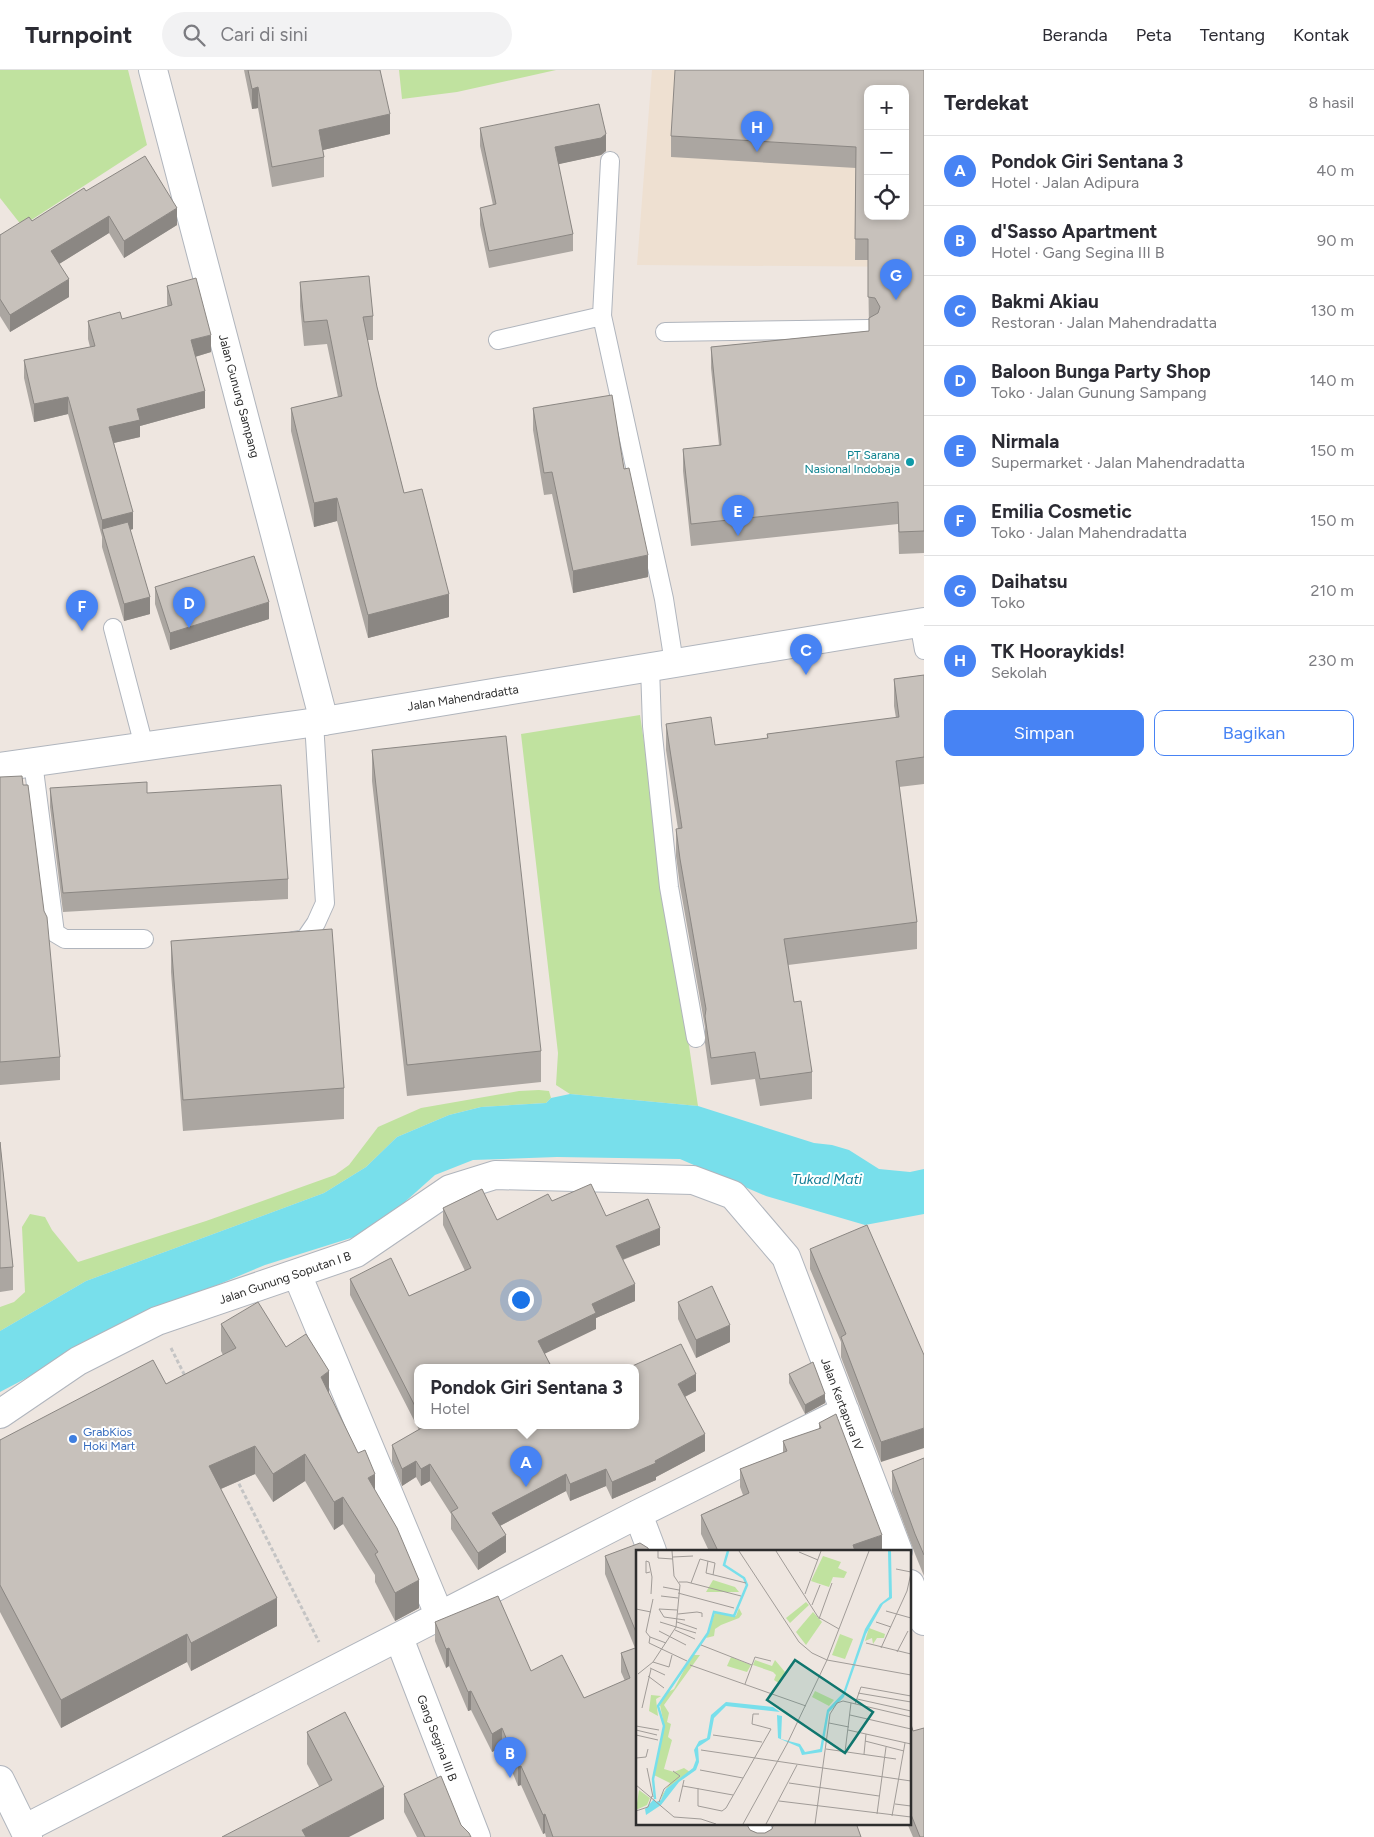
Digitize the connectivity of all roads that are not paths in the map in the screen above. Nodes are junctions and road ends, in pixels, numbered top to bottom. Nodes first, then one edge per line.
1 (153, 70) edge
2 (610, 161) dead end
3 (602, 316) junction
4 (869, 329) edge
5 (665, 332) dead end
6 (498, 340) dead end
7 (922, 622) edge
8 (113, 628) dead end
9 (924, 650) edge
10 (662, 665) junction
11 (319, 722) junction
12 (144, 746) junction
13 (34, 762) junction
14 (0, 767) edge
15 (144, 939) dead end
16 (276, 944) edge
17 (696, 1038) dead end
18 (786, 1257) joint
19 (297, 1274) junction
20 (845, 1411) junction
21 (0, 1414) edge
22 (898, 1473) edge
23 (873, 1482) junction
24 (638, 1514) junction
25 (652, 1550) edge
26 (898, 1550) edge
27 (912, 1589) edge
28 (440, 1617) junction
29 (924, 1621) edge
30 (399, 1638) junction
31 (0, 1781) edge
32 (755, 1824) edge
33 (26, 1833) edge
34 (476, 1837) edge
35 (760, 1837) edge

1 - 11 street, Jalan Gunung Sampang
2 - 3 lane
3 - 6 lane
3 - 10 lane
4 - 5 lane
7 - 9 lane
7 - 10 street, Jalan Mahendradatta
8 - 12 lane
10 - 11 street, Jalan Mahendradatta
10 - 17 lane
11 - 12 street, Jalan Mahendradatta
11 - 16 lane
12 - 13 street, Jalan Mahendradatta
13 - 14 street, Jalan Mahendradatta
13 - 15 lane
18 - 19 street, Jalan Gunung Soputan I B
18 - 20 street, Jalan Kertapura IV
19 - 21 street, Jalan Gunung Soputan I B
19 - 28 street
20 - 23 street, Jalan Kertapura IV
20 - 24 street
22 - 23 street
23 - 26 street, Jalan Kertapura IV
24 - 25 street
24 - 28 street
27 - 29 street
28 - 30 street
30 - 33 street
30 - 34 street, Gang Segina III B
31 - 33 street
32 - 35 street

